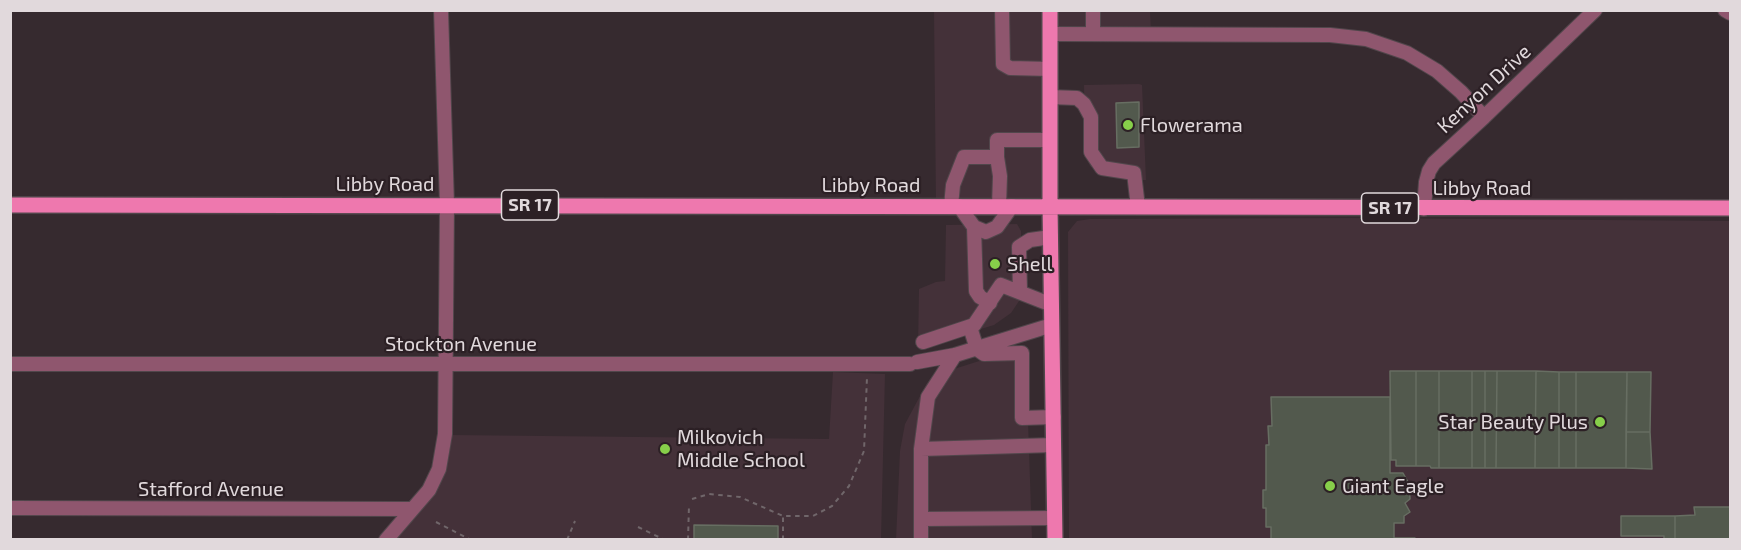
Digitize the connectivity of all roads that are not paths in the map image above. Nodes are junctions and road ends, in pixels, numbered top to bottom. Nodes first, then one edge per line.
1 (441, 10) edge
2 (1002, 10) edge
3 (1050, 10) edge
4 (1093, 10) edge
5 (1595, 10) edge
6 (1725, 10) edge
7 (1731, 13) edge
8 (1050, 34) junction
9 (1094, 34) junction
10 (1050, 69) junction
11 (1050, 97) junction
12 (1484, 117) junction
13 (1050, 140) junction
14 (997, 157) junction
15 (10, 205) edge
16 (447, 205) junction
17 (955, 206) junction
18 (1006, 206) junction
19 (1050, 206) junction
20 (1138, 207) junction
21 (1424, 208) junction
22 (1731, 208) edge
23 (974, 227) junction
24 (1051, 237) junction
25 (1020, 291) junction
26 (990, 303) junction
27 (1052, 304) junction
28 (1052, 325) junction
29 (970, 327) junction
30 (923, 342) dead end
31 (977, 349) junction
32 (955, 355) junction
33 (10, 363) edge
34 (447, 363) junction
35 (1054, 417) junction
36 (1054, 445) junction
37 (921, 448) junction
38 (10, 508) edge
39 (412, 509) junction
40 (1055, 518) junction
41 (921, 519) junction
42 (386, 540) edge
43 (921, 540) edge
44 (1055, 540) edge

1 - 16 street
2 - 10 street
3 - 8 main road
4 - 9 street
5 - 12 street, Kenyon Drive
6 - 7 street
8 - 9 street
8 - 10 main road
9 - 12 street
10 - 11 main road
11 - 13 main road
11 - 20 street
12 - 21 street, Kenyon Drive
13 - 14 street
13 - 19 main road
14 - 17 street
14 - 18 street
15 - 16 main road, Libby Road / SR 17
16 - 17 main road, Libby Road / SR 17
16 - 34 street
17 - 18 main road, Libby Road / SR 17
17 - 23 street
18 - 19 main road, Libby Road / SR 17
18 - 23 street
19 - 20 main road, Libby Road / SR 17
19 - 24 main road
20 - 21 main road, Libby Road / SR 17
21 - 22 main road, Libby Road / SR 17
23 - 26 street
24 - 25 street
24 - 27 main road
25 - 26 street
25 - 27 street
26 - 29 street
27 - 28 main road
28 - 31 street, Stockton Avenue
28 - 35 main road
29 - 30 street
29 - 31 street
31 - 32 street, Stockton Avenue
31 - 35 street
32 - 34 street, Stockton Avenue
32 - 37 street
33 - 34 street, Stockton Avenue
34 - 39 street
35 - 36 main road
36 - 37 street
36 - 40 main road
37 - 41 street
38 - 39 street, Stafford Avenue
39 - 42 street
40 - 41 street
40 - 44 main road
41 - 43 street

